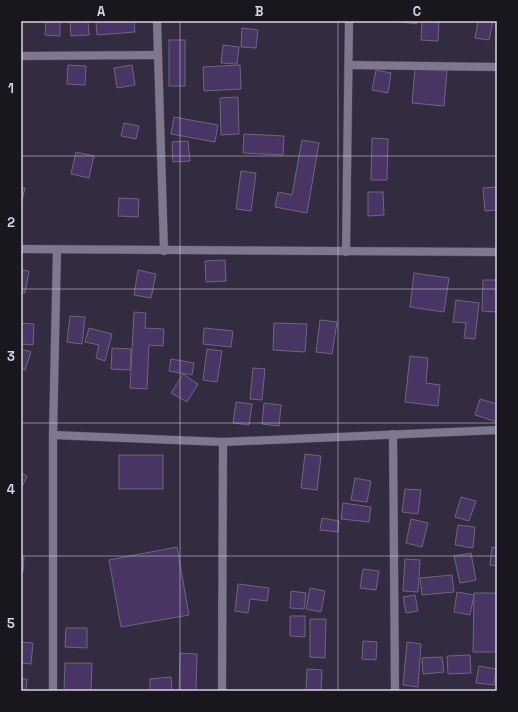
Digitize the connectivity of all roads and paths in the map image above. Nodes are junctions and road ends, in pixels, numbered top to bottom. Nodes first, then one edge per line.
1 (157, 21) edge
2 (349, 21) edge
3 (158, 55) junction
4 (21, 56) edge
5 (349, 65) junction
6 (497, 67) edge
7 (21, 249) edge
8 (58, 250) junction
9 (164, 251) junction
10 (346, 252) junction
11 (497, 252) edge
12 (497, 430) edge
13 (393, 434) junction
14 (53, 435) junction
15 (223, 442) junction
16 (53, 691) edge
17 (222, 691) edge
18 (395, 691) edge

1 - 3 street
2 - 5 street
3 - 4 street
3 - 9 street
5 - 6 street
5 - 10 street
7 - 8 street
8 - 9 street
8 - 14 street
9 - 10 street
10 - 11 street
12 - 13 street
13 - 15 street
13 - 18 street
14 - 15 street
14 - 16 street
15 - 17 street

